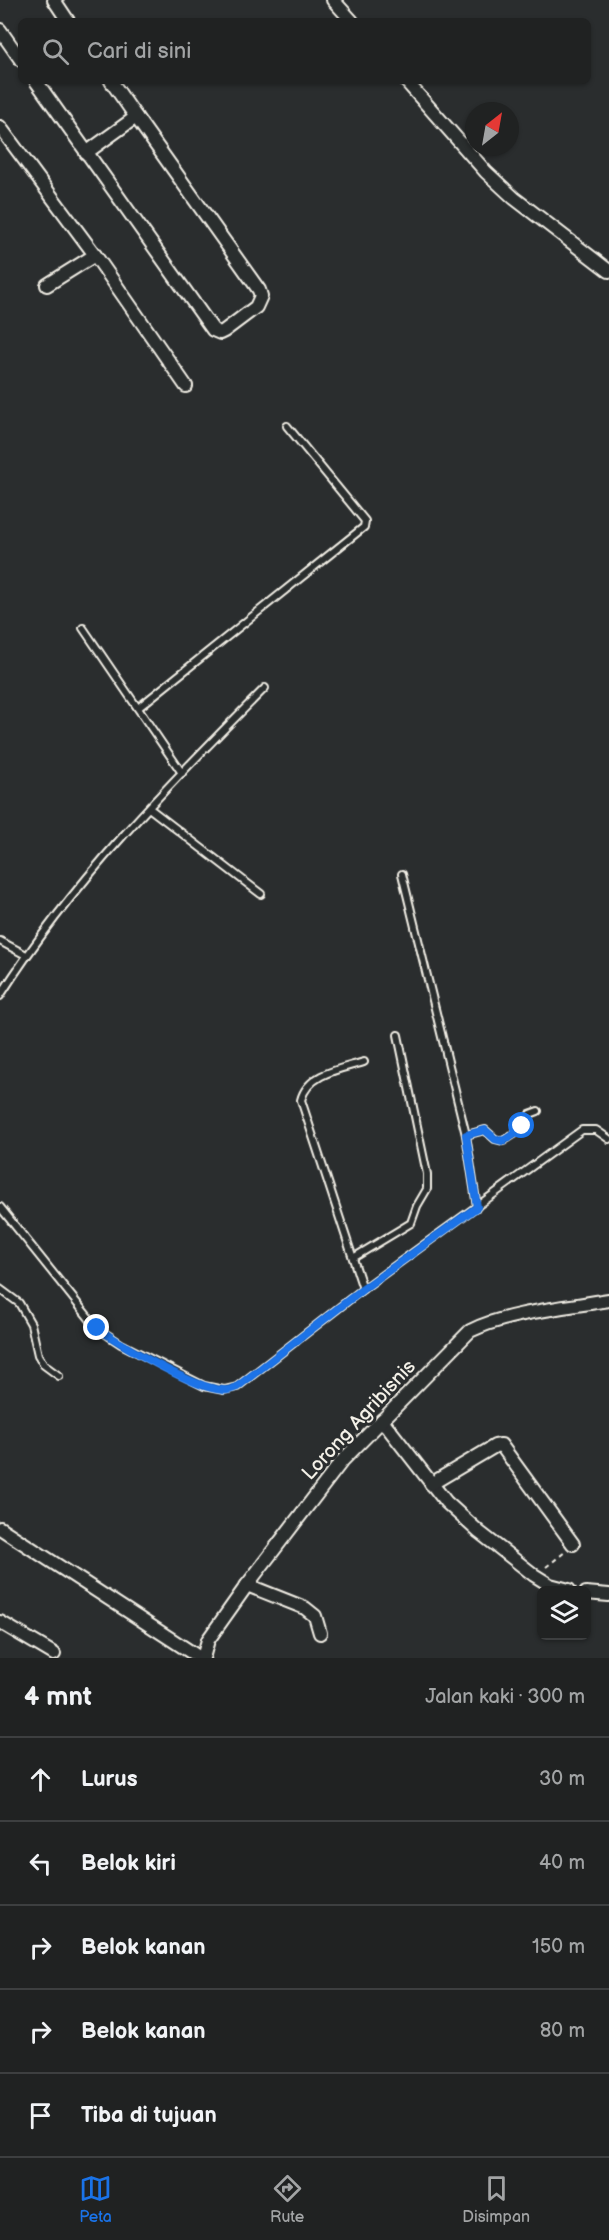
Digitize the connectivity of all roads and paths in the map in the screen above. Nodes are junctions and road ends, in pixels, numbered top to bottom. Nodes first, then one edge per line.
1 (54, 0) edge
2 (333, 0) edge
3 (66, 18) edge
4 (349, 18) edge
5 (0, 30) edge
6 (18, 56) edge
7 (38, 84) edge
8 (113, 84) edge
9 (409, 84) edge
10 (136, 117) junction
11 (0, 127) edge
12 (86, 153) junction
13 (95, 255) junction
14 (609, 271) edge
15 (48, 285) dead end
16 (186, 386) dead end
17 (287, 426) dead end
18 (83, 627) dead end
19 (265, 688) dead end
20 (138, 708) junction
21 (182, 773) junction
22 (149, 808) junction
23 (402, 874) dead end
24 (261, 894) dead end
25 (0, 941) edge
26 (26, 955) junction
27 (0, 996) edge
28 (398, 1035) dead end
29 (364, 1062) dead end
30 (538, 1111) dead end
31 (466, 1135) junction
32 (609, 1139) edge
33 (0, 1207) edge
34 (477, 1207) junction
35 (353, 1258) junction
36 (0, 1289) edge
37 (363, 1289) junction
38 (609, 1300) edge
39 (59, 1376) dead end
40 (382, 1420) junction
41 (431, 1484) junction
42 (0, 1528) edge
43 (573, 1544) joint
44 (534, 1575) junction
45 (247, 1585) junction
46 (554, 1586) edge
47 (591, 1593) edge
48 (609, 1595) edge
49 (0, 1622) edge
50 (320, 1633) dead end
51 (54, 1654) dead end
52 (201, 1658) edge

1 - 3 street
2 - 4 street
5 - 6 street
7 - 12 street
8 - 10 street
9 - 14 street
10 - 12 street
10 - 12 street
11 - 13 street
13 - 15 street
13 - 16 street
17 - 20 lane
18 - 20 lane
19 - 21 lane
20 - 21 lane
21 - 22 lane
22 - 24 lane
22 - 26 lane
23 - 31 lane
25 - 26 lane
26 - 27 lane
28 - 35 lane
29 - 35 lane
30 - 31 lane
31 - 34 lane
32 - 34 lane
33 - 37 lane
34 - 37 lane
35 - 37 lane
36 - 39 lane
38 - 40 street, Lorong Agribisnis
40 - 41 street
40 - 45 street, Lorong Agribisnis
41 - 43 street
41 - 44 street
42 - 52 street
43 - 44 path
44 - 46 street
45 - 50 street
45 - 52 street, Lorong Agribisnis
47 - 48 street
49 - 51 street

